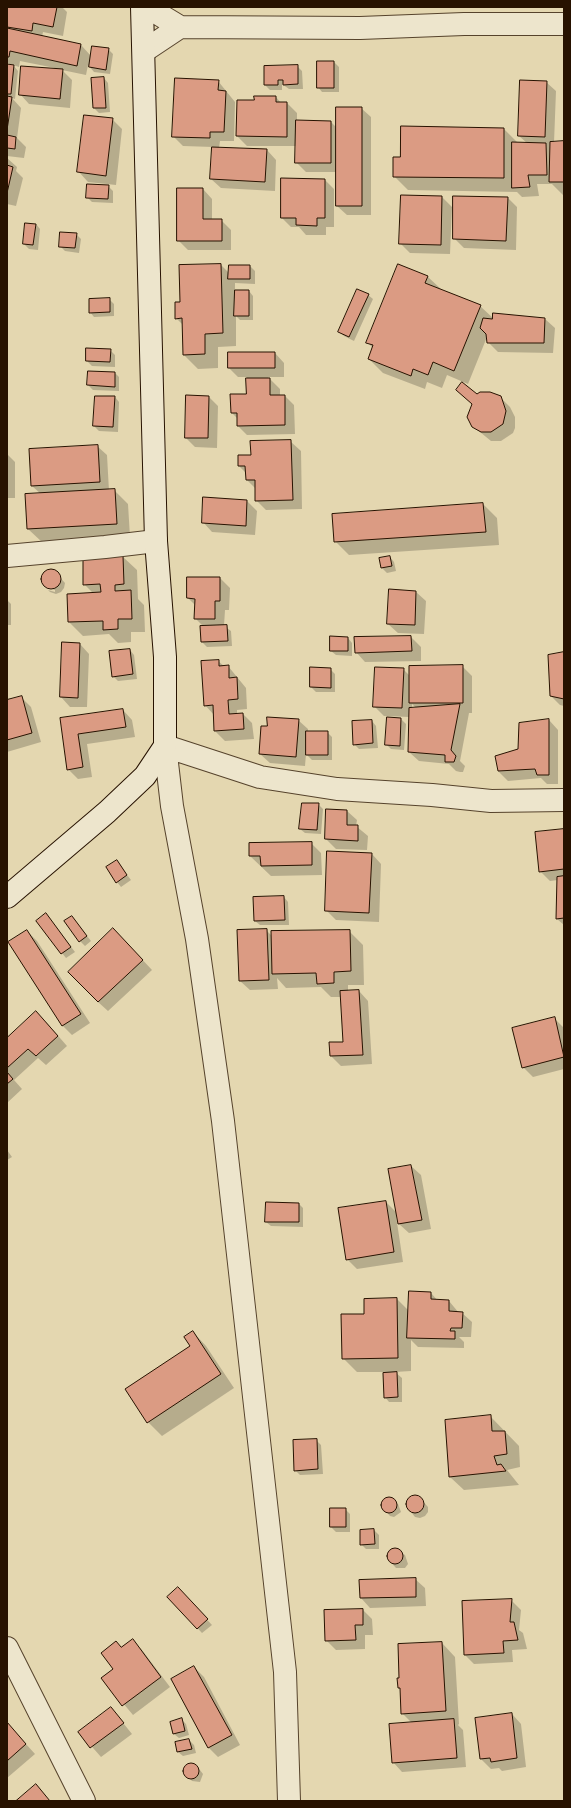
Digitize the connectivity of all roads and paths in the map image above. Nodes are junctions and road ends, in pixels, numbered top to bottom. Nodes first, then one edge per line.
1 (142, 7) edge
2 (147, 7) edge
3 (564, 24) edge
4 (180, 27) junction
5 (144, 51) junction
6 (156, 541) junction
7 (7, 556) edge
8 (165, 746) junction
9 (564, 800) edge
10 (7, 896) edge
11 (7, 1648) edge
12 (84, 1801) edge
13 (289, 1801) edge

1 - 5 street
2 - 4 street
3 - 4 street
4 - 5 street
5 - 6 street
6 - 7 street
6 - 8 street
8 - 9 street
8 - 10 street
8 - 13 street
11 - 12 street

